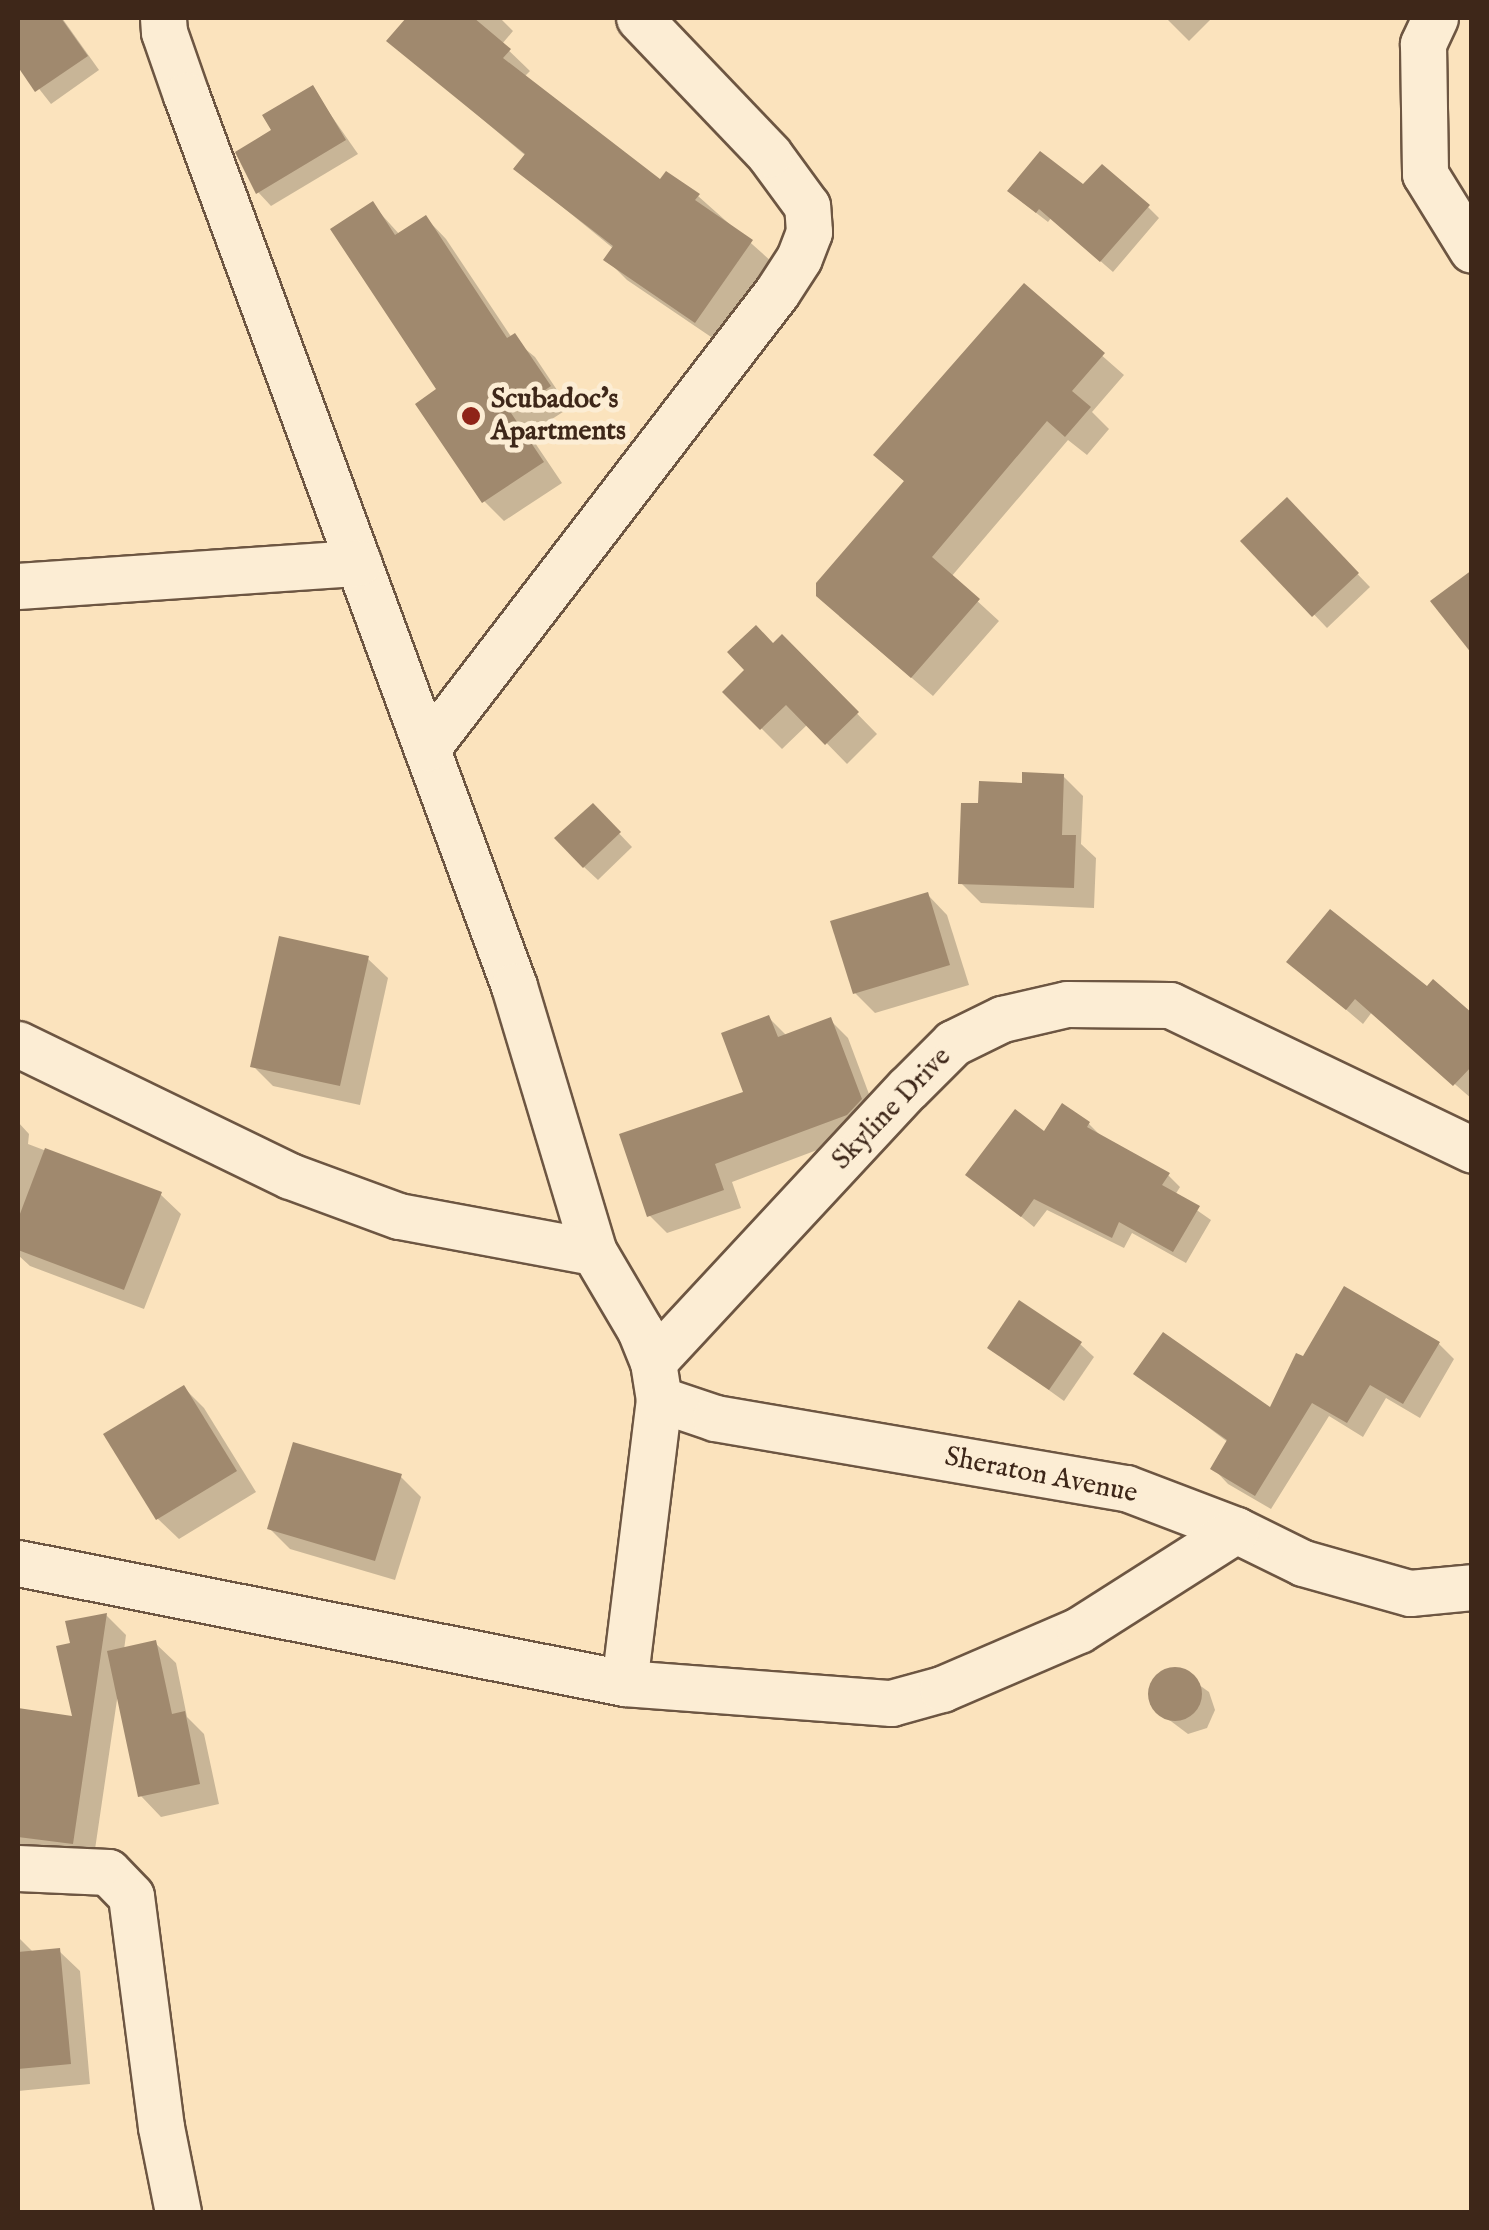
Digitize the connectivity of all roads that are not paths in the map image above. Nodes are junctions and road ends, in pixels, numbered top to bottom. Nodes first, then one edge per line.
1 (163, 18) edge
2 (639, 18) edge
3 (1435, 18) edge
4 (1472, 250) edge
5 (358, 563) junction
6 (18, 586) edge
7 (427, 748) junction
8 (18, 1044) edge
9 (1472, 1150) edge
10 (594, 1252) junction
11 (656, 1381) junction
12 (1236, 1530) junction
13 (18, 1562) edge
14 (1472, 1587) edge
15 (624, 1684) junction
16 (18, 1868) edge
17 (178, 2212) edge

1 - 5 street
2 - 7 street
3 - 4 street
5 - 6 street
5 - 7 street
7 - 10 street
8 - 10 street
9 - 11 street, Skyline Drive
10 - 11 street
11 - 12 street, Sheraton Avenue
11 - 15 street
12 - 14 street, Sheraton Avenue
12 - 15 street
13 - 15 street
16 - 17 street

